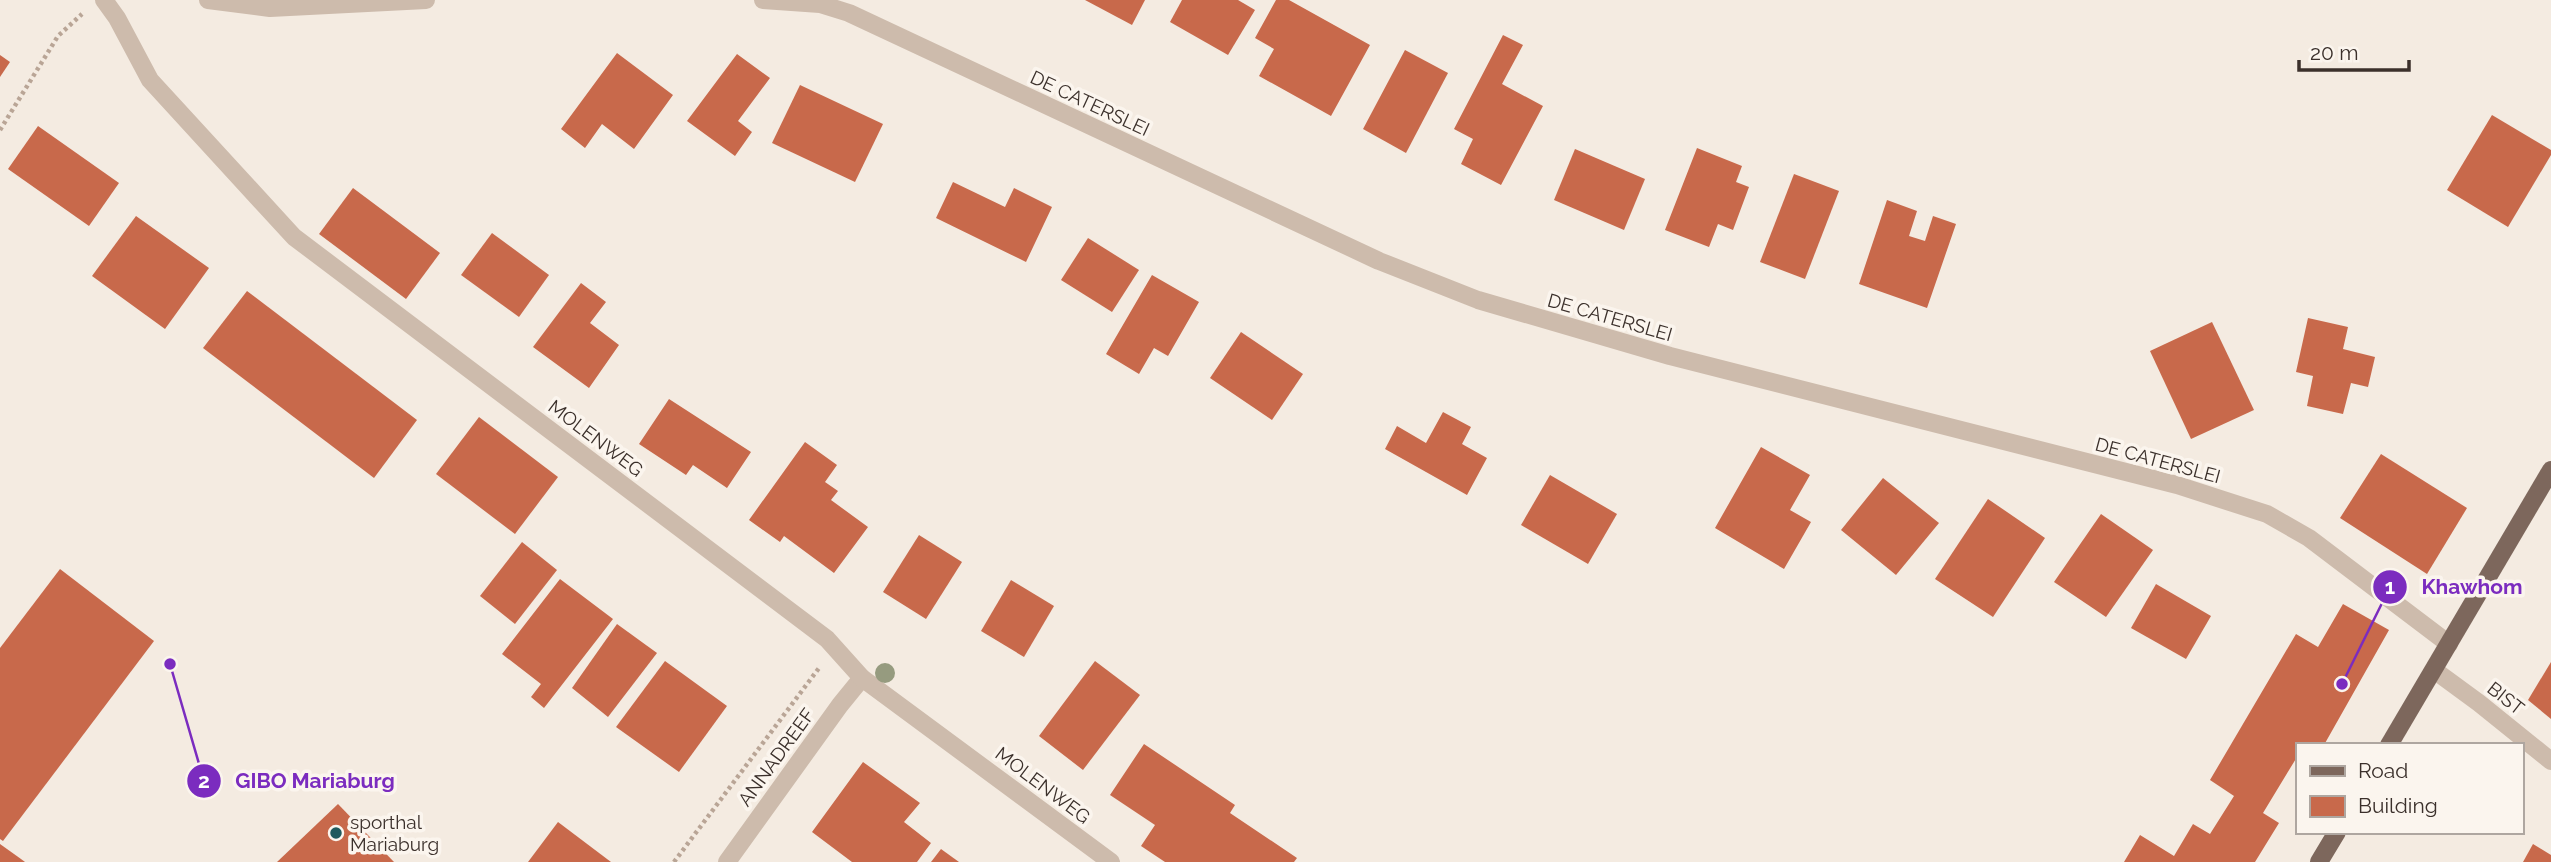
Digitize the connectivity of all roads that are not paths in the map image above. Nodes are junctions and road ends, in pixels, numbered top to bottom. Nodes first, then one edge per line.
1 (104, 0) edge
2 (208, 0) edge
3 (426, 0) edge
4 (763, 0) edge
5 (2551, 470) edge
6 (2449, 644) junction
7 (2434, 670) junction
8 (862, 678) junction
9 (2390, 743) edge
10 (2551, 761) edge
11 (2336, 834) edge
12 (727, 862) edge
13 (1111, 862) edge
14 (2319, 862) edge

1 - 8 street, MOLENWEG
2 - 3 street
4 - 6 street, DE CATERSLEI
5 - 6 main road
6 - 7 main road
7 - 9 main road
7 - 10 street, BIST
8 - 12 street, ANNADREEF
8 - 13 street, MOLENWEG
11 - 14 main road

